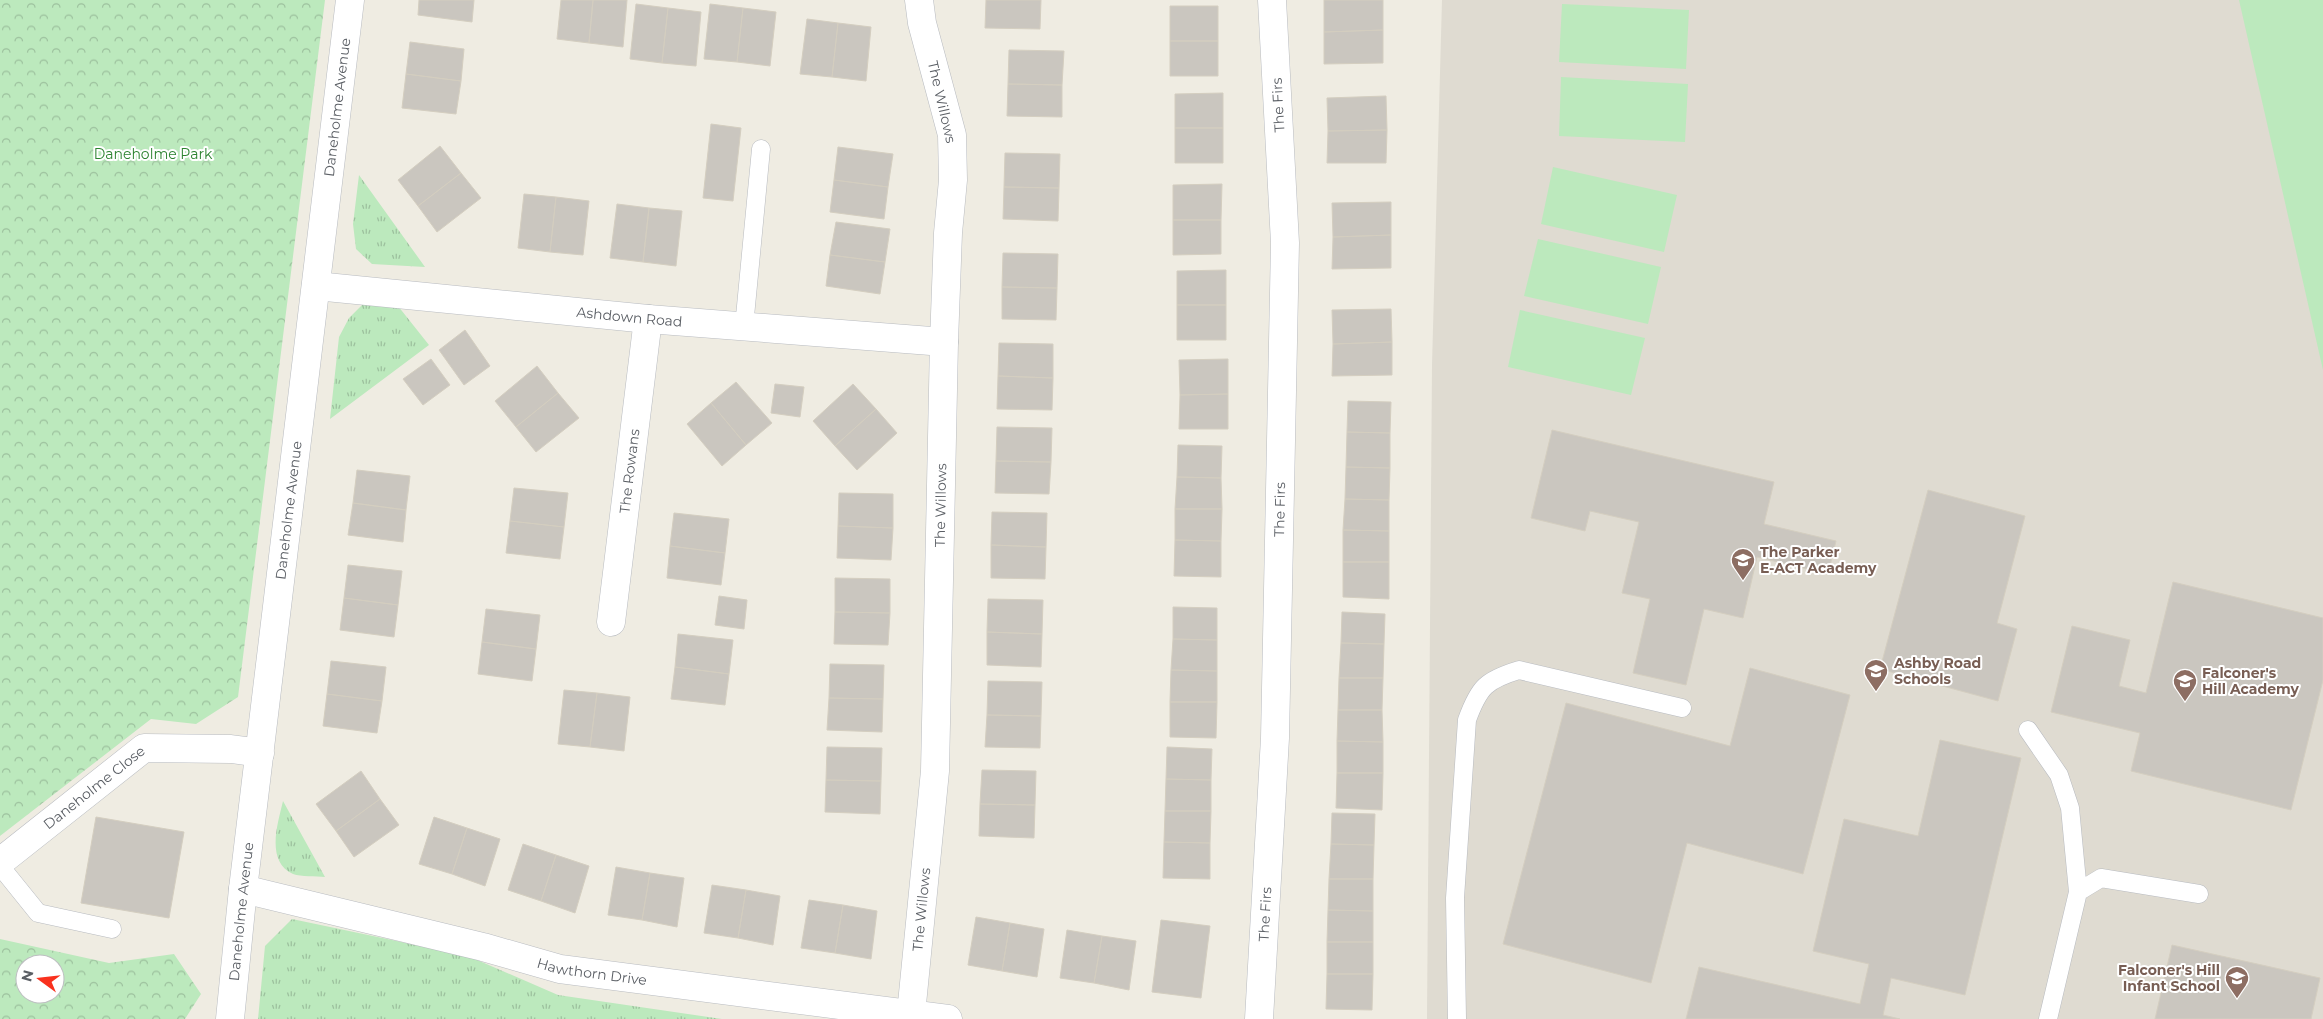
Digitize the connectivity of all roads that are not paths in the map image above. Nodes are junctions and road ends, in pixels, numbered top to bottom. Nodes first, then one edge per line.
1 (350, 0) edge
2 (919, 0) edge
3 (1272, 0) edge
4 (761, 149) dead end
5 (316, 286) junction
6 (648, 319) junction
7 (744, 327) junction
8 (944, 342) junction
9 (611, 622) dead end
10 (1682, 708) dead end
11 (2028, 730) dead end
12 (260, 753) junction
13 (0, 862) edge
14 (0, 866) edge
15 (243, 889) junction
16 (2078, 892) junction
17 (2199, 894) dead end
18 (112, 929) dead end
19 (911, 1014) junction
20 (230, 1019) edge
21 (948, 1019) edge
22 (1259, 1019) edge
23 (1456, 1019) edge
24 (2048, 1019) edge

1 - 5 street, Daneholme Avenue
2 - 8 street, The Willows
3 - 22 street, The Firs
4 - 7 lane
5 - 6 street, Ashdown Road
5 - 12 street, Daneholme Avenue
6 - 7 street, Ashdown Road
6 - 9 street, The Rowans
7 - 8 street, Ashdown Road
8 - 19 street, The Willows
10 - 23 lane
11 - 16 lane
12 - 13 street, Daneholme Close
12 - 15 street, Daneholme Avenue
14 - 18 lane
15 - 19 street, Hawthorn Drive
15 - 20 street, Daneholme Avenue
16 - 17 lane
16 - 24 lane
19 - 21 street, Hawthorn Drive

